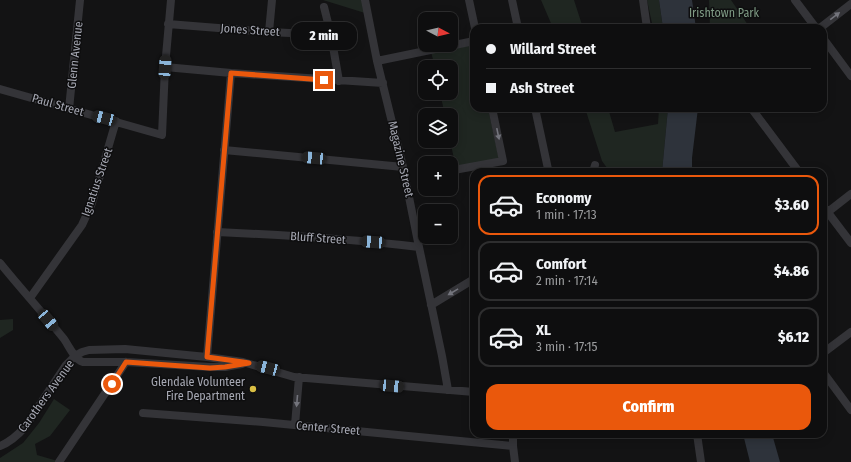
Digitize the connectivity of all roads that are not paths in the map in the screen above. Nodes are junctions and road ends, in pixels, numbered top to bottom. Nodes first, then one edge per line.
1 (80, 0) edge
2 (171, 0) edge
3 (272, 0) edge
4 (365, 0) edge
5 (468, 0) edge
6 (512, 0) edge
7 (643, 0) edge
8 (795, 0) edge
9 (851, 4) edge
10 (324, 7) dead end
11 (168, 24) junction
12 (474, 24) edge
13 (517, 24) edge
14 (646, 24) edge
15 (813, 24) edge
16 (825, 24) edge
17 (269, 32) junction
18 (331, 35) junction
19 (470, 42) edge
20 (827, 43) edge
21 (377, 61) junction
22 (165, 67) junction
23 (231, 73) junction
24 (851, 76) edge
25 (339, 81) junction
26 (383, 83) junction
27 (0, 89) edge
28 (69, 109) junction
29 (493, 112) edge
30 (536, 112) edge
31 (755, 112) edge
32 (116, 121) junction
33 (224, 150) junction
34 (403, 167) junction
35 (548, 168) edge
36 (796, 168) edge
37 (458, 169) edge
38 (851, 194) edge
39 (827, 209) edge
40 (827, 215) edge
41 (217, 232) junction
42 (851, 243) edge
43 (419, 247) junction
44 (0, 263) edge
45 (470, 281) edge
46 (30, 298) junction
47 (432, 305) junction
48 (851, 332) edge
49 (827, 350) edge
50 (75, 356) junction
51 (207, 357) junction
52 (126, 362) junction
53 (249, 363) junction
54 (299, 377) junction
55 (827, 377) edge
56 (448, 390) junction
57 (470, 392) edge
58 (851, 410) edge
59 (143, 413) dead end
60 (295, 425) junction
61 (514, 438) edge
62 (698, 438) edge
63 (0, 446) edge
64 (513, 446) junction
65 (58, 462) edge
66 (515, 462) edge
67 (701, 462) edge

1 - 28 street, Glenn Avenue
2 - 11 street
3 - 17 street
4 - 21 street, Magazine Street
5 - 12 street
6 - 13 street
7 - 14 street
8 - 15 street
16 -> 9 street
10 - 18 street
11 - 17 street, Jones Street
11 - 22 street
17 - 18 street, Jones Street
18 - 25 street
19 - 21 street
20 - 24 street
21 - 26 street, Magazine Street
22 - 23 street
22 - 32 street, Paul Street
23 - 25 street
23 - 33 street
25 - 26 street
26 - 34 street, Magazine Street
27 - 28 street, Paul Street
28 - 32 street, Paul Street
29 -> 37 street
30 - 35 street
31 - 36 street
32 - 46 street, Ignatius Street
33 - 34 street
33 - 41 street
34 - 43 street, Magazine Street
38 - 39 street
40 - 42 street
41 - 43 street, Bluff Street
41 - 51 street
43 - 47 street, Magazine Street
44 - 46 street
45 -> 47 street
46 - 50 street
47 - 56 street, Magazine Street
48 - 49 street
50 - 51 street, Carothers Avenue
50 - 52 street
50 - 63 street, Carothers Avenue
51 - 53 street, Carothers Avenue
52 - 53 street
52 - 65 street
53 - 54 street, Carothers Avenue
54 - 56 street, Carothers Avenue
54 -> 60 street
55 - 58 street
56 - 57 street, Carothers Avenue
59 - 60 street, Center Street
60 - 64 street, Center Street
61 - 64 street
62 - 67 street
64 - 66 street

